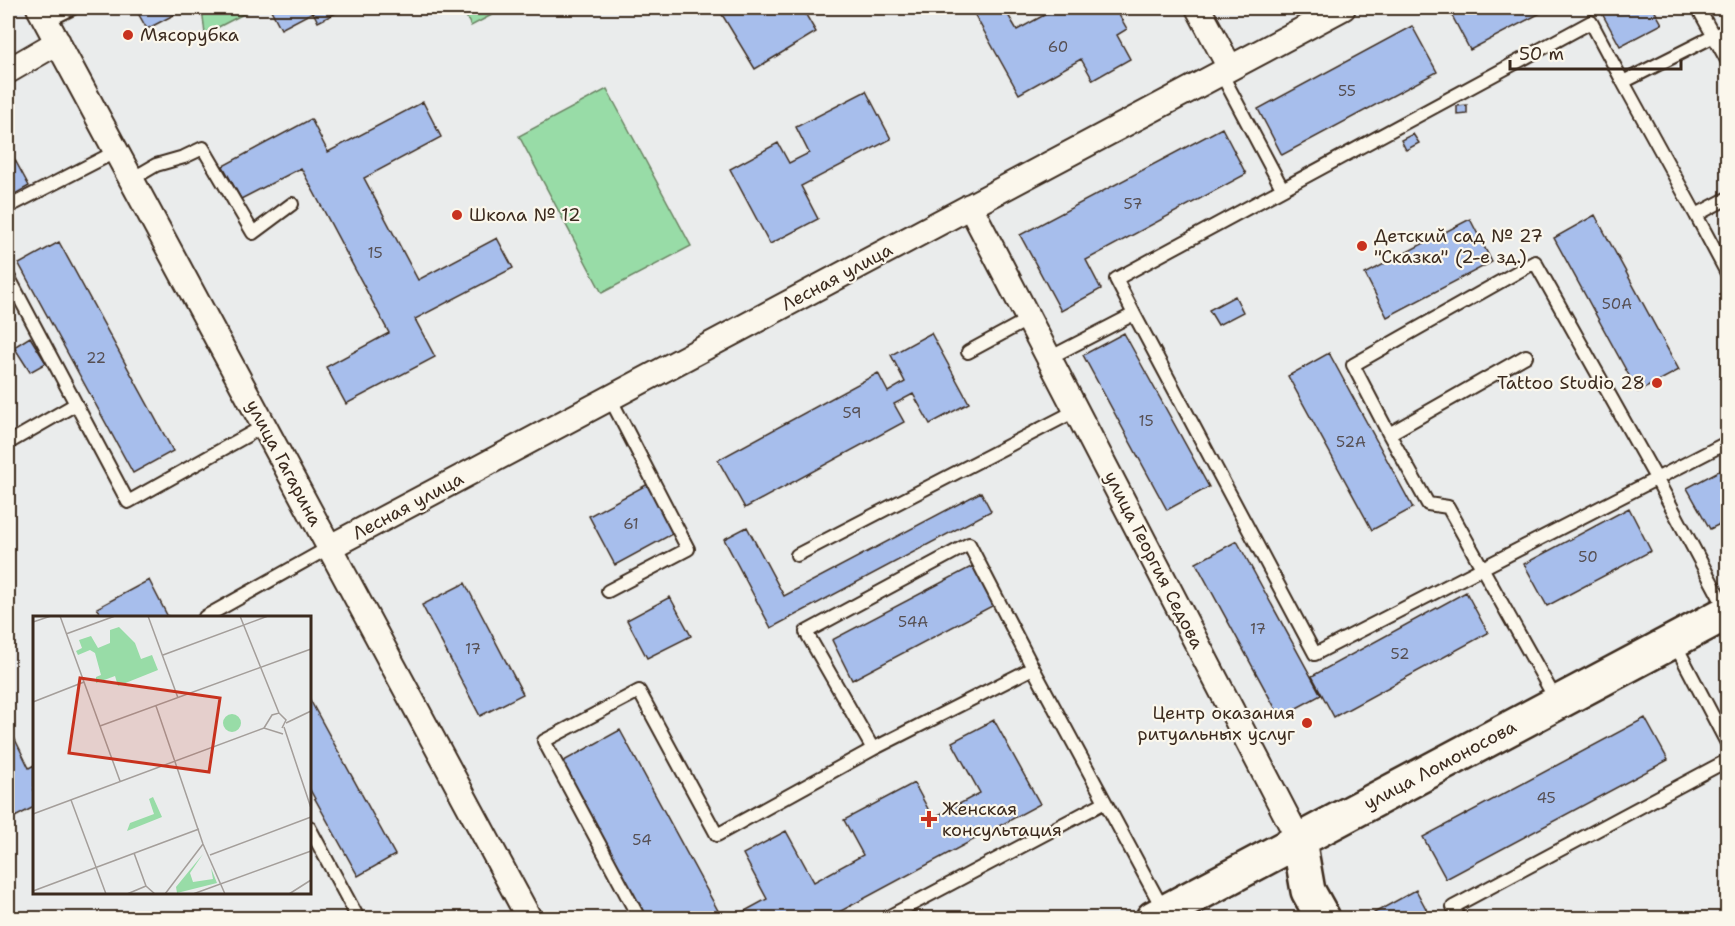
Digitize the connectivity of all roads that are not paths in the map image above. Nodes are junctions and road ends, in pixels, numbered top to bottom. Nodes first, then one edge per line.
1 (73, 8) edge
2 (1198, 8) edge
3 (1343, 8) edge
4 (1698, 8) edge
5 (43, 14) edge
6 (1728, 29) edge
7 (1714, 37) junction
8 (58, 42) junction
9 (1728, 62) edge
10 (1226, 70) junction
11 (8, 71) edge
12 (1623, 82) junction
13 (117, 151) junction
14 (132, 179) junction
15 (1282, 188) junction
16 (1728, 198) edge
17 (292, 204) dead end
18 (970, 206) junction
19 (8, 207) edge
20 (1696, 215) junction
21 (1728, 275) edge
22 (8, 276) edge
23 (1134, 314) junction
24 (1029, 319) junction
25 (968, 352) dead end
26 (1526, 356) dead end
27 (1049, 358) junction
28 (610, 398) junction
29 (76, 404) junction
30 (1077, 411) junction
31 (264, 426) junction
32 (1389, 434) junction
33 (1728, 442) edge
34 (8, 443) edge
35 (1656, 478) junction
36 (330, 547) junction
37 (797, 555) dead end
38 (1482, 568) junction
39 (608, 591) dead end
40 (1727, 612) edge
41 (207, 616) edge
42 (1673, 642) junction
43 (1033, 668) junction
44 (1558, 703) junction
45 (1728, 745) edge
46 (873, 749) junction
47 (1728, 760) edge
48 (1105, 802) junction
49 (310, 829) edge
50 (1299, 840) junction
51 (1159, 915) edge
52 (358, 918) edge
53 (529, 918) edge
54 (639, 918) edge
55 (886, 918) edge
56 (1323, 918) edge
57 (1459, 918) edge

1 - 5 lane
2 - 10 street
3 - 10 street, Лесная улица
4 - 7 lane
5 - 8 street, улица Гагарина
6 - 7 lane
7 - 9 lane
7 - 12 lane
8 - 11 street
8 - 13 street, улица Гагарина
10 - 15 lane
10 - 18 street, Лесная улица
12 - 15 lane
12 - 20 lane
13 - 14 street, улица Гагарина
13 - 19 lane
14 - 17 lane
14 - 31 street, улица Гагарина
15 - 23 lane
16 - 20 lane
18 - 24 street, улица Георгия Седова
18 - 28 street, Лесная улица
20 - 21 lane
22 - 29 lane
23 - 27 lane
23 - 38 lane
24 - 25 lane
24 - 27 street, улица Георгия Седова
26 - 32 lane
27 - 30 street, улица Георгия Седова
28 - 36 street, Лесная улица
28 - 39 lane
29 - 31 lane
29 - 34 lane
30 - 37 lane
30 - 50 street, улица Георгия Седова
31 - 36 street, улица Гагарина
32 - 35 lane
32 - 38 lane
33 - 35 lane
35 - 38 lane
35 - 40 lane
36 - 41 lane
36 - 53 street, улица Гагарина
38 - 44 lane
40 - 42 main road, улица Ломоносова
42 - 44 main road, улица Ломоносова
42 - 45 lane
43 - 46 lane
43 - 46 lane
43 - 48 lane
44 - 50 main road, улица Ломоносова
46 - 54 lane
47 - 57 lane
48 - 51 lane
48 - 55 lane
49 - 52 lane
50 - 51 main road, улица Ломоносова
50 - 56 main road, улица Георгия Седова

